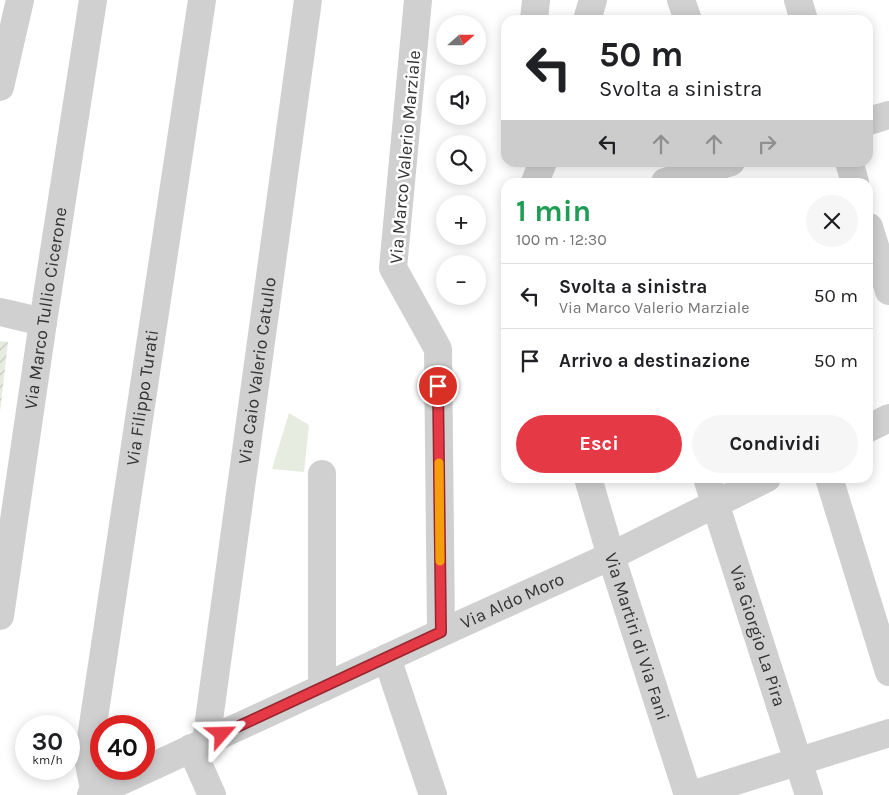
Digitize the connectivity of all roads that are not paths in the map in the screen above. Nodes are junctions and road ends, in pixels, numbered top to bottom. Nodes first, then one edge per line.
1 (20, 0) edge
2 (94, 0) edge
3 (202, 0) edge
4 (308, 0) edge
5 (418, 0) edge
6 (536, 0) edge
7 (593, 0) edge
8 (681, 0) edge
9 (798, 0) edge
10 (534, 15) edge
11 (588, 15) edge
12 (686, 15) edge
13 (802, 15) edge
14 (6, 39) edge
15 (0, 87) edge
16 (889, 115) edge
17 (873, 120) edge
18 (715, 167) edge
19 (678, 178) edge
20 (873, 239) edge
21 (889, 291) edge
22 (0, 312) edge
23 (43, 322) junction
24 (889, 418) edge
25 (873, 426) edge
26 (322, 474) dead end
27 (589, 483) edge
28 (744, 483) edge
29 (831, 483) edge
30 (711, 490) edge
31 (610, 556) junction
32 (0, 616) edge
33 (441, 632) junction
34 (388, 658) junction
35 (889, 672) edge
36 (322, 688) junction
37 (889, 734) edge
38 (198, 745) junction
39 (798, 762) junction
40 (94, 794) edge
41 (212, 795) edge
42 (433, 795) edge
43 (690, 795) edge
44 (809, 795) edge

1 - 14 street
2 - 23 street, Via Marco Tullio Cicerone
3 - 40 street, Via Filippo Turati
4 - 38 street, Via Caio Valerio Catullo
5 - 33 street, Via Marco Valerio Marziale
6 - 10 street
7 - 11 street
8 - 12 street
9 - 13 street
14 - 15 street
16 - 17 street
18 - 19 street
20 - 21 street
22 - 23 street
23 - 32 street, Via Marco Tullio Cicerone
24 - 25 street
26 - 36 street
27 - 31 street, Via Martiri di Via Fani
28 - 30 street, Via Aldo Moro
29 - 35 street
30 - 31 street, Via Aldo Moro
30 - 39 street, Via Giorgio La Pira
31 - 33 street, Via Aldo Moro
31 - 43 street, Via Martiri di Via Fani
33 - 34 street, Via Aldo Moro
34 - 36 street, Via Aldo Moro
34 - 42 street
36 - 38 street, Via Aldo Moro
37 - 39 street
38 - 40 street, Via Aldo Moro
38 - 41 street
39 - 43 street
39 - 44 street, Via Giorgio La Pira

